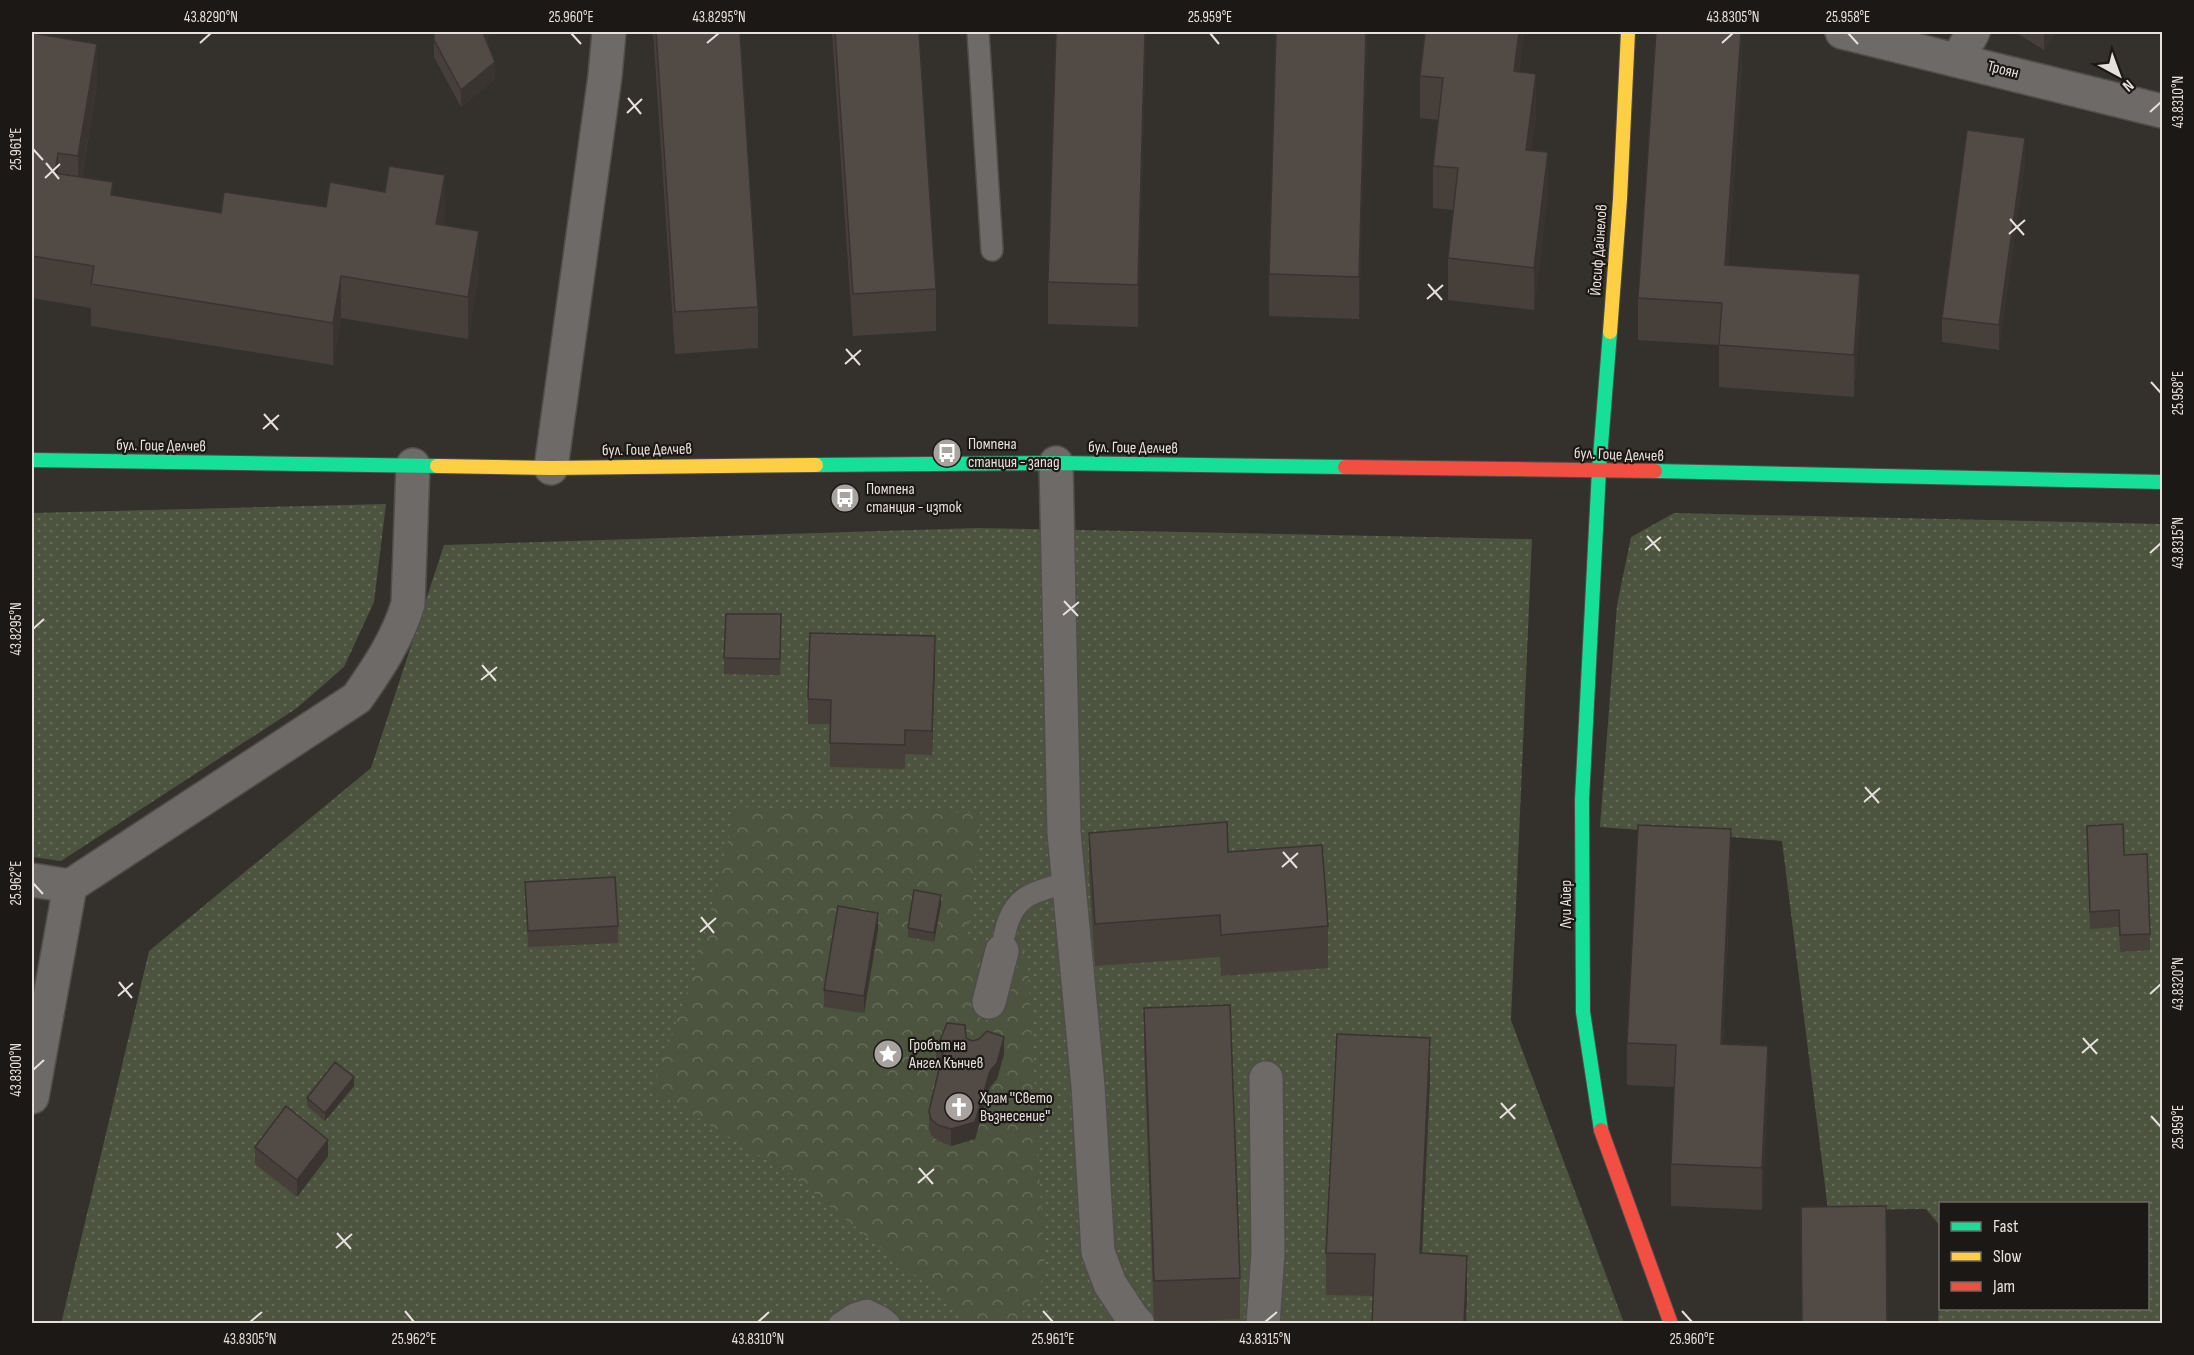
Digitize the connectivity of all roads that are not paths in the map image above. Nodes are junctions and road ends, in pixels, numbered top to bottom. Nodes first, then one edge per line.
1 (609, 32) edge
2 (978, 32) edge
3 (1628, 32) edge
4 (1842, 32) edge
5 (1966, 45) edge
6 (2163, 111) edge
7 (992, 250) dead end
8 (32, 460) edge
9 (1056, 463) junction
10 (413, 465) junction
11 (551, 468) junction
12 (1599, 470) junction
13 (2163, 482) edge
14 (32, 880) edge
15 (1069, 882) junction
16 (70, 886) junction
17 (1002, 951) joint
18 (989, 1002) dead end
19 (1266, 1078) dead end
20 (32, 1097) edge
21 (839, 1323) edge
22 (890, 1323) edge
23 (1138, 1323) edge
24 (1263, 1323) edge
25 (1671, 1323) edge

1 - 11 street
2 - 7 lane
3 - 12 main road, Йосиф Дайнелов
4 - 5 street, Троян
5 - 6 street, Троян
8 - 10 main road, бул. Гоце Делчев
9 - 11 main road, бул. Гоце Делчев
9 - 12 main road, бул. Гоце Делчев
9 - 15 street
10 - 11 main road, бул. Гоце Делчев
10 - 16 street
12 - 13 main road, бул. Гоце Делчев
12 - 25 main road, Луи Айер
14 - 16 street
15 - 17 lane
15 - 23 street
16 - 20 street
17 - 18 street
19 - 24 street
21 - 22 lane

